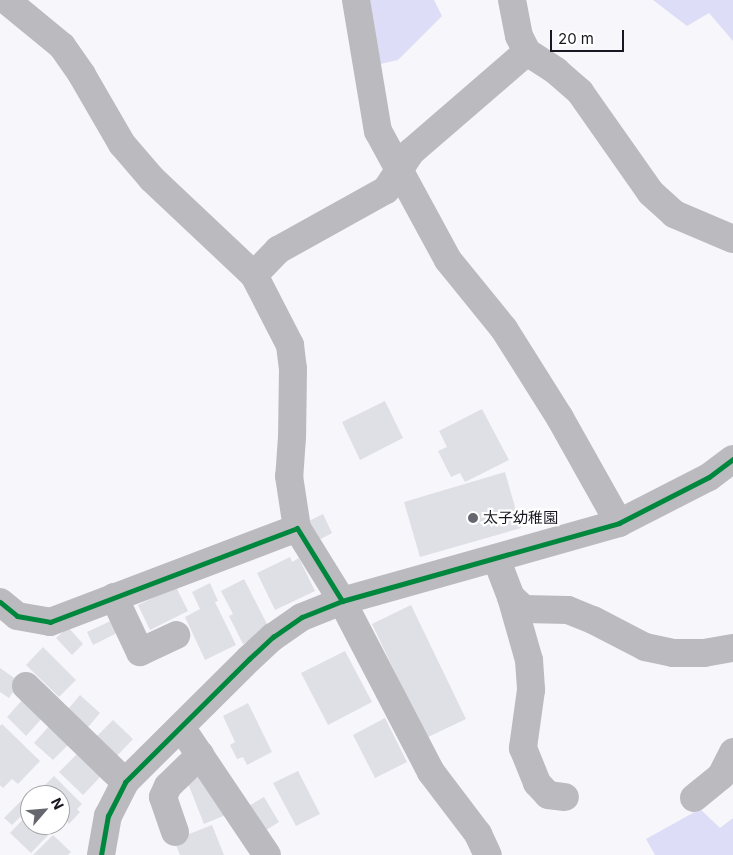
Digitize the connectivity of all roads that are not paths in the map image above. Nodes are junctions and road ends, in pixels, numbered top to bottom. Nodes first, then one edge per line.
1 (6, 0) edge
2 (356, 0) edge
3 (512, 0) edge
4 (527, 52) junction
5 (400, 168) junction
6 (733, 239) edge
7 (254, 275) junction
8 (733, 460) edge
9 (618, 523) junction
10 (297, 528) junction
11 (496, 558) junction
12 (511, 596) junction
13 (114, 597) junction
14 (342, 601) junction
15 (0, 602) edge
16 (176, 635) dead end
17 (733, 648) edge
18 (26, 686) dead end
19 (180, 727) junction
20 (733, 752) edge
21 (200, 755) junction
22 (125, 782) junction
23 (565, 797) dead end
24 (694, 798) dead end
25 (175, 832) dead end
26 (101, 855) edge
27 (267, 855) edge
28 (488, 855) edge

1 - 7 street
2 - 5 street
3 - 4 street
4 - 5 street
4 - 6 street
5 - 7 street
5 - 9 street
7 - 10 street
8 - 9 street
9 - 11 street
10 - 13 street
10 - 14 street
11 - 12 street
11 - 14 street
12 - 17 street
12 - 23 street
13 - 15 street
13 - 16 street
14 - 19 street
14 - 28 street
18 - 22 street
19 - 21 street
19 - 22 street
20 - 24 street
21 - 25 street
21 - 27 street
22 - 26 street

